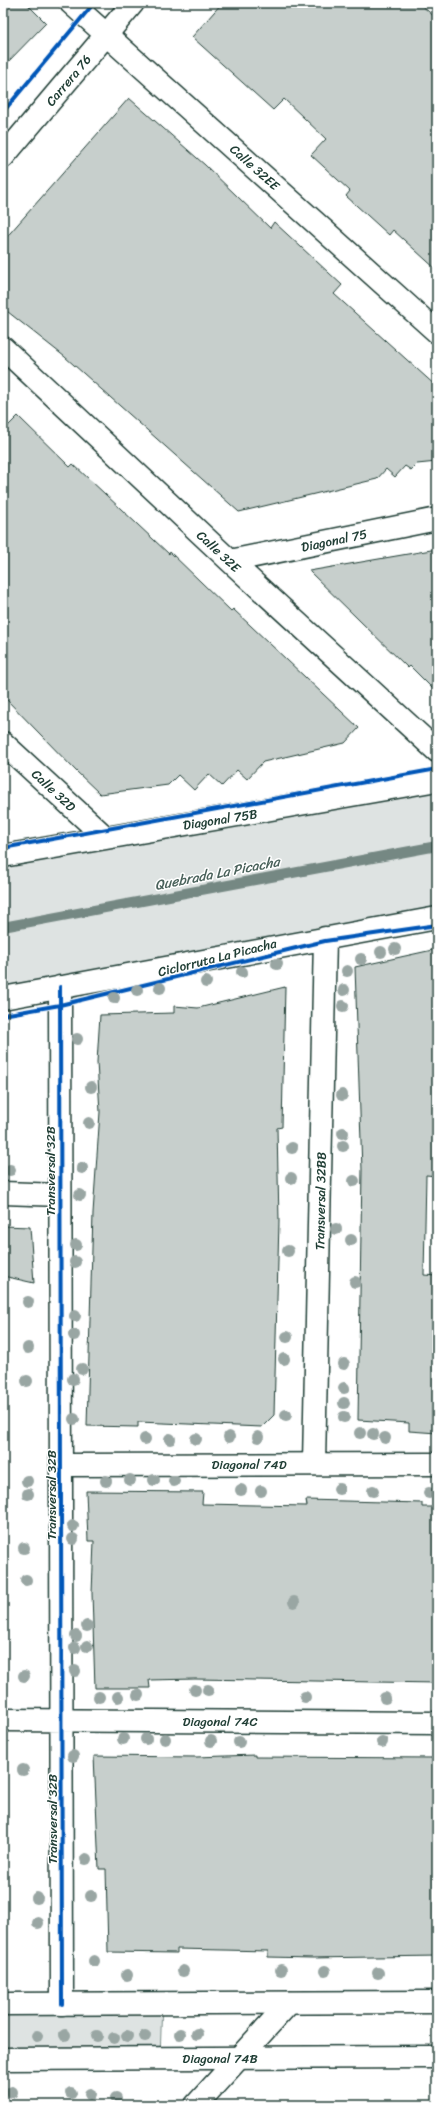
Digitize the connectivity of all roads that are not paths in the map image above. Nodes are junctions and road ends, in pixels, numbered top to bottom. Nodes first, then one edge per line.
1 (71, 3) edge
2 (133, 3) edge
3 (105, 35) junction
4 (3, 157) edge
5 (437, 332) edge
6 (3, 348) edge
7 (437, 519) edge
8 (230, 561) junction
9 (3, 743) edge
10 (437, 752) edge
11 (437, 780) edge
12 (105, 837) junction
13 (3, 856) edge
14 (437, 918) edge
15 (325, 938) junction
16 (60, 987) junction
17 (3, 998) edge
18 (3, 1193) edge
19 (60, 1195) junction
20 (314, 1463) junction
21 (437, 1464) edge
22 (61, 1465) junction
23 (3, 1720) edge
24 (61, 1721) junction
25 (437, 1722) edge
26 (437, 2002) edge
27 (289, 2003) junction
28 (3, 2004) edge
29 (62, 2004) junction
30 (437, 2057) edge
31 (240, 2058) junction
32 (3, 2059) edge
33 (196, 2105) edge

1 - 3 street, Calle 32EE
2 - 3 street, Carrera 76
3 - 4 street, Carrera 76
3 - 5 street, Calle 32EE
6 - 8 street, Calle 32E
7 - 8 street, Diagonal 75
8 - 10 street, Calle 32E
9 - 12 street, Calle 32D
11 - 12 street, Diagonal 75B
12 - 13 street, Diagonal 75B
14 - 15 street
15 - 16 street
15 - 20 street, Transversal 32BB
16 - 17 street
16 - 19 street, Transversal 32B
18 - 19 street
19 - 22 street, Transversal 32B
20 - 21 street, Diagonal 74D
20 - 22 street, Diagonal 74D
22 - 24 street, Transversal 32B
23 - 24 street, Diagonal 74C
24 - 25 street, Diagonal 74C
24 - 29 street, Transversal 32B
26 - 27 street
27 - 29 street
27 - 31 street
28 - 29 street
30 - 31 street, Diagonal 74B
31 - 32 street, Diagonal 74B
31 - 33 street

